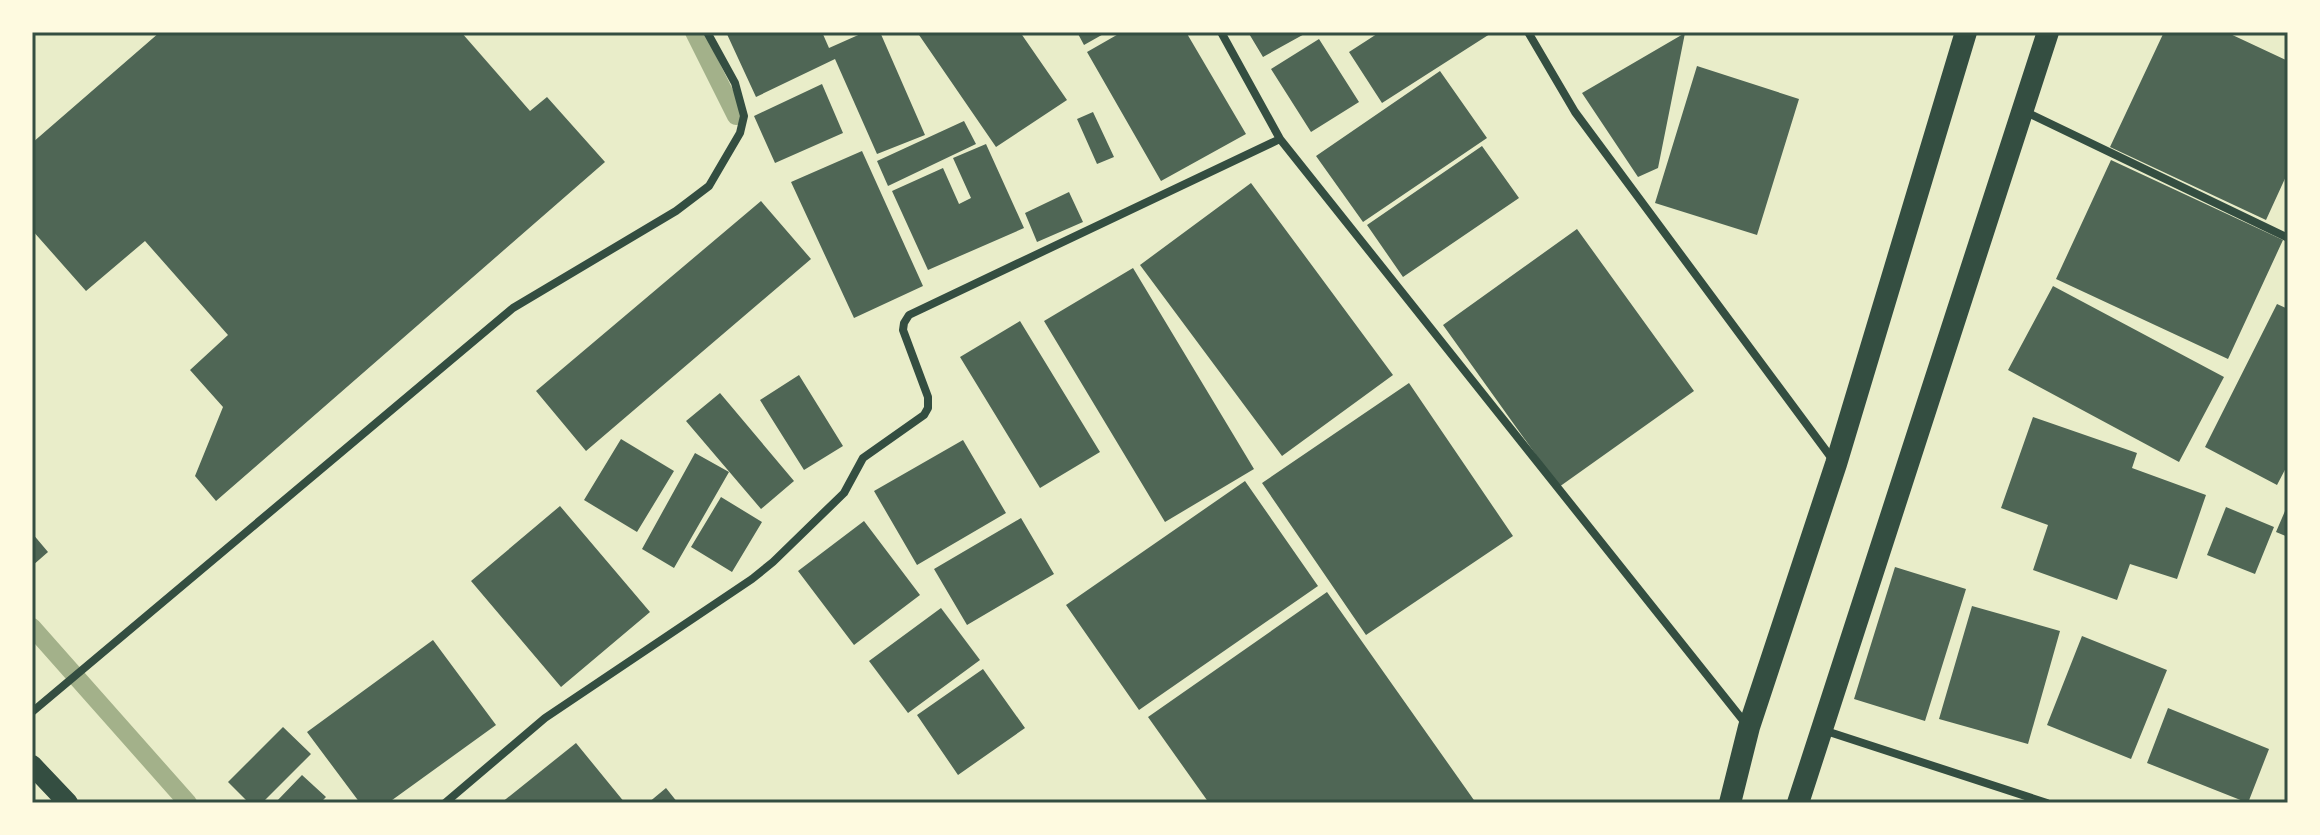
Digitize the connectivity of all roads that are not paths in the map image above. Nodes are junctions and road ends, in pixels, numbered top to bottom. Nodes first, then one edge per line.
1 (707, 32) edge
2 (1221, 32) edge
3 (1528, 32) edge
4 (1966, 32) edge
5 (2048, 32) edge
6 (2023, 110) junction
7 (1280, 139) junction
8 (2288, 238) edge
9 (1836, 464) junction
10 (32, 712) edge
11 (1749, 727) junction
12 (1823, 729) junction
13 (32, 765) edge
14 (68, 803) edge
15 (445, 803) edge
16 (1730, 803) edge
17 (1798, 803) edge
18 (2047, 803) edge

1 - 10 street
2 - 7 street
3 - 9 street
4 - 9 highway
5 - 6 highway
6 - 8 street
6 - 12 highway
7 - 11 street
7 - 15 street
9 - 11 highway
11 - 16 highway
12 - 17 highway
12 - 18 street
13 - 14 main road

